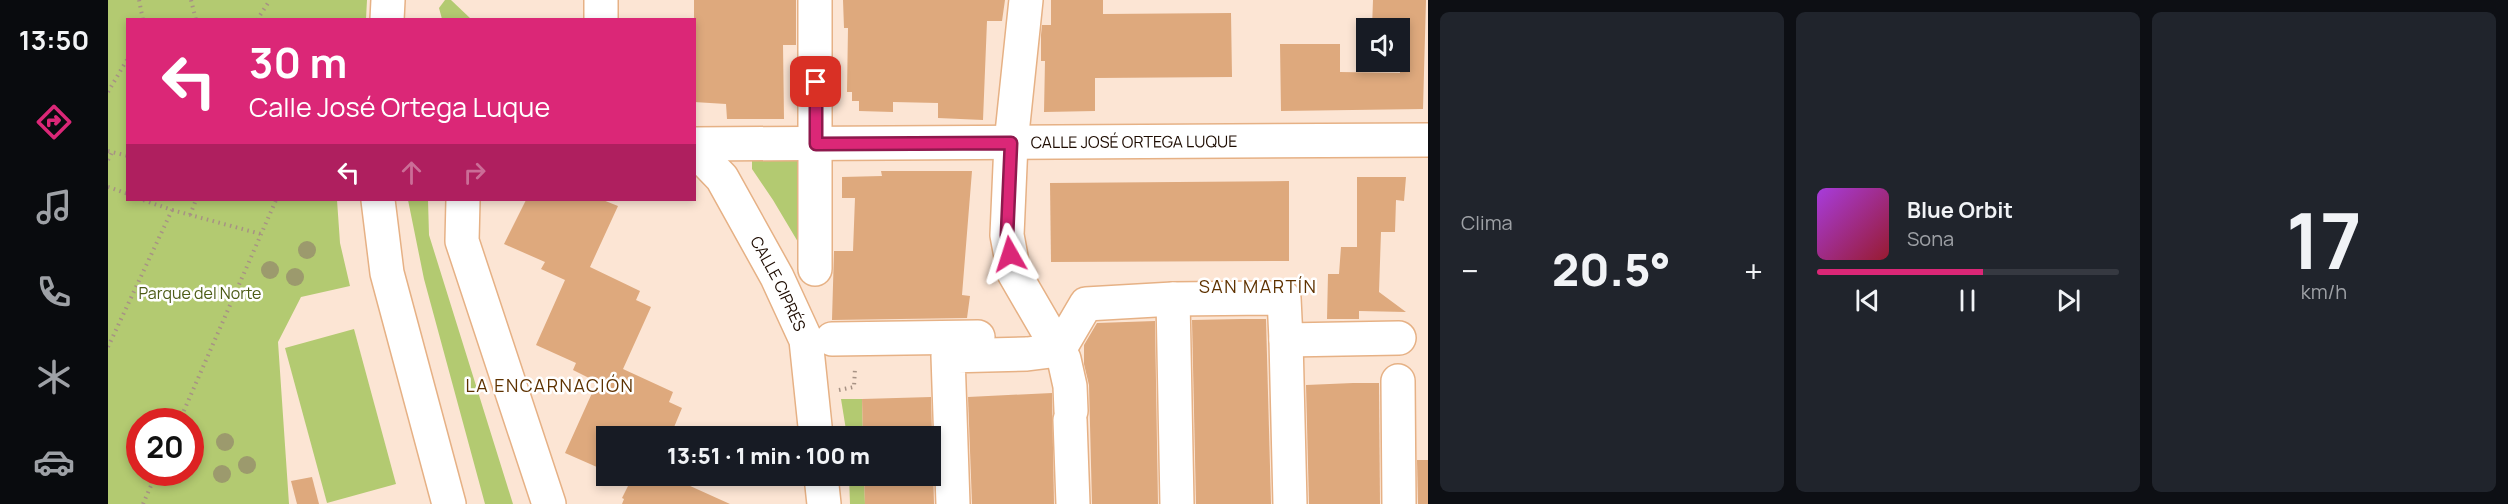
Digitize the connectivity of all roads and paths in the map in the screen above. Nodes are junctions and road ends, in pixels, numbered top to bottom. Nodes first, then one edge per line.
1 (139, 0) edge
2 (191, 0) edge
3 (270, 0) edge
4 (388, 0) edge
5 (601, 0) edge
6 (815, 0) edge
7 (1026, 0) edge
8 (143, 18) edge
9 (195, 18) edge
10 (258, 18) edge
11 (387, 18) edge
12 (601, 18) edge
13 (126, 61) edge
14 (108, 92) edge
15 (1428, 140) edge
16 (1011, 143) junction
17 (696, 144) edge
18 (816, 144) junction
19 (110, 151) edge
20 (696, 151) edge
21 (126, 155) edge
22 (108, 160) edge
23 (108, 187) edge
24 (126, 193) edge
25 (146, 201) edge
26 (196, 201) edge
27 (276, 201) edge
28 (378, 201) edge
29 (463, 201) edge
30 (172, 210) junction
31 (190, 215) junction
32 (261, 234) junction
33 (815, 269) dead end
34 (1173, 299) junction
35 (980, 337) dead end
36 (1399, 338) dead end
37 (1286, 340) junction
38 (108, 347) edge
39 (844, 349) joint
40 (1059, 350) junction
41 (1398, 381) dead end
42 (812, 396) junction
43 (185, 408) edge
44 (815, 426) edge
45 (151, 486) edge
46 (822, 486) edge
47 (143, 504) edge
48 (449, 504) edge
49 (549, 504) edge
50 (824, 504) edge
51 (953, 504) edge
52 (1073, 504) edge
53 (1177, 504) edge
54 (1290, 504) edge
55 (1399, 504) edge

1 - 8 path
2 - 9 path
3 - 10 path
4 - 11 street
5 - 12 street
6 - 18 street
7 - 16 street
13 - 14 path
15 - 16 street, CALLE JOSÉ ORTEGA LUQUE
16 - 18 street, CALLE JOSÉ ORTEGA LUQUE
16 - 40 street
17 - 18 street, CALLE JOSÉ ORTEGA LUQUE
18 - 33 street
19 - 21 path
19 - 22 path
20 - 42 street, CALLE CIPRÉS
23 - 24 path
25 - 30 path
26 - 31 path
27 - 32 path
28 - 48 street
29 - 49 street
30 - 31 path
30 - 38 path
31 - 32 path
32 - 43 path
34 - 37 street
34 - 40 street
34 - 53 street
35 - 39 street
36 - 37 street
37 - 54 street
39 - 42 path
40 - 51 street
40 - 52 street
41 - 55 street
42 - 44 street, CALLE CIPRÉS
45 - 47 path
46 - 50 street

